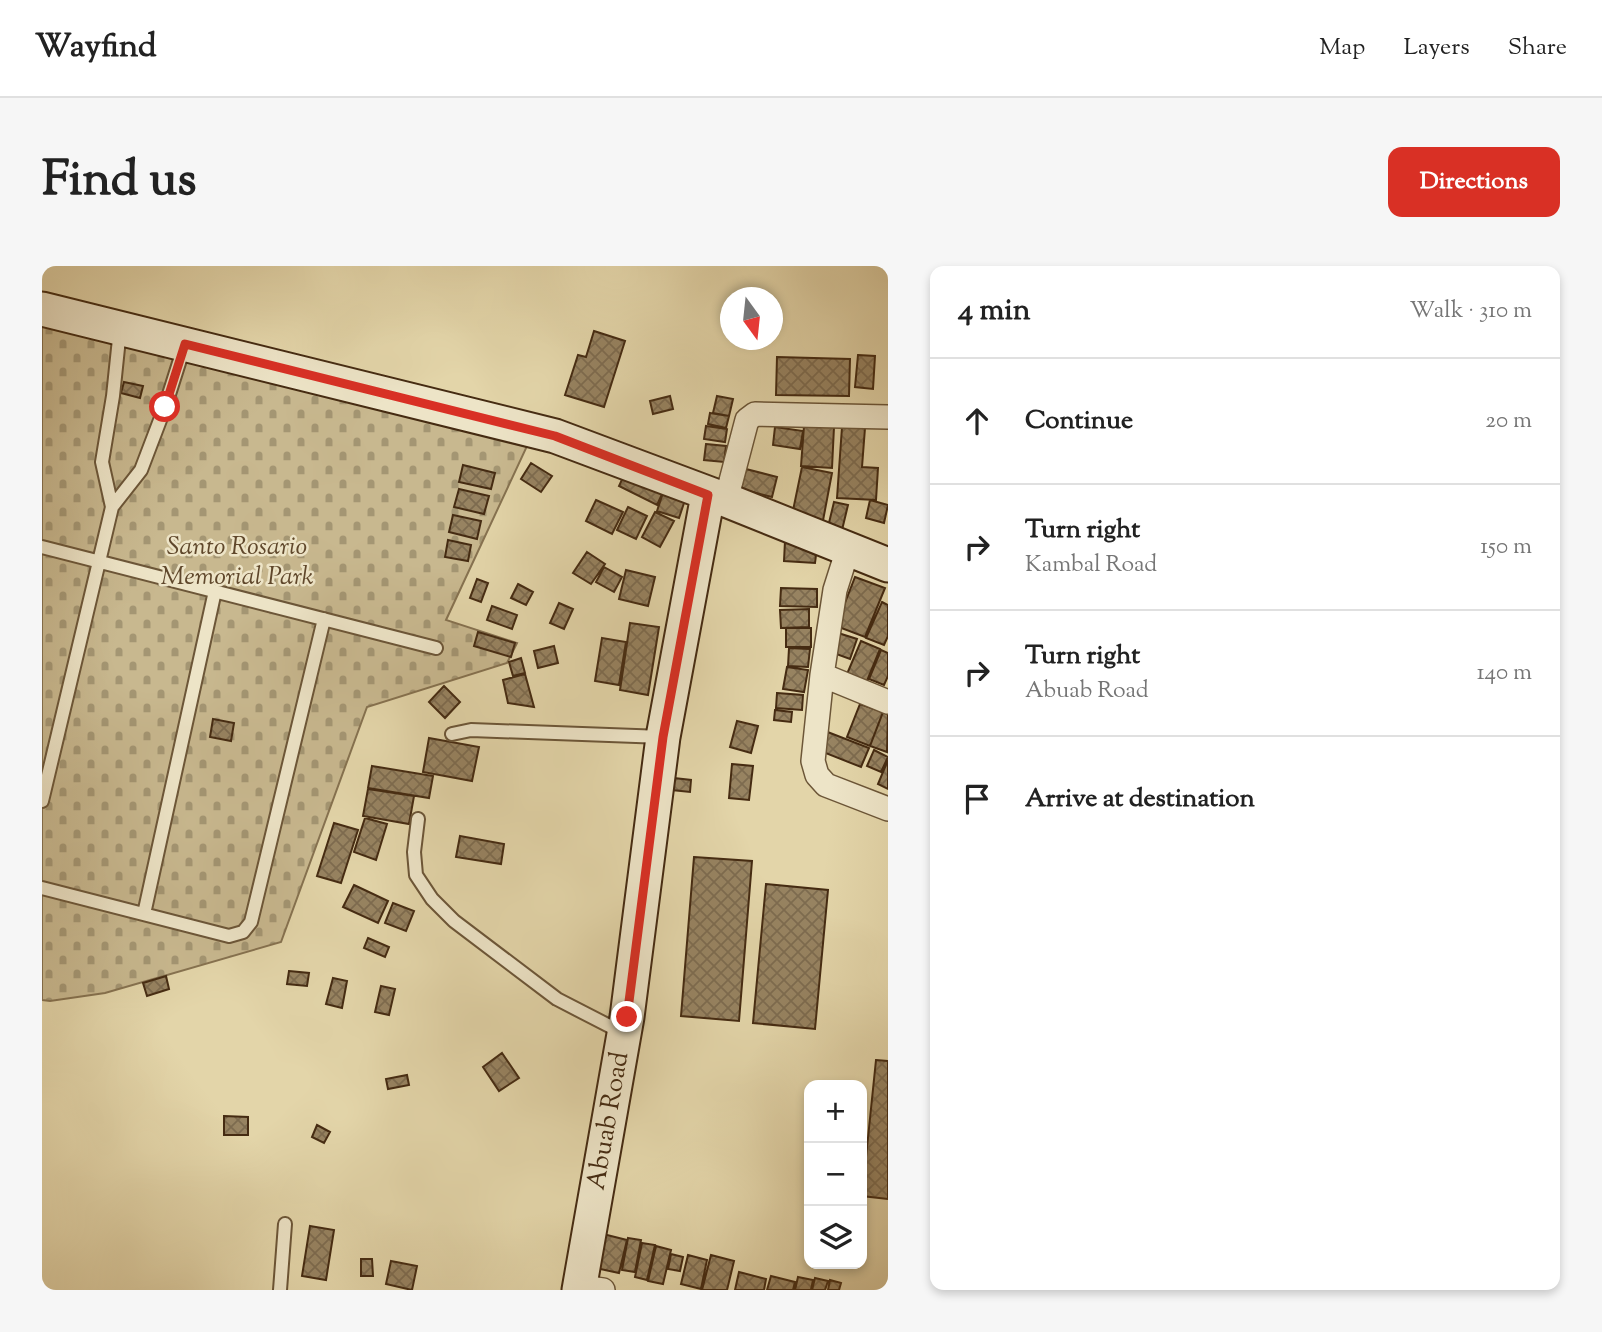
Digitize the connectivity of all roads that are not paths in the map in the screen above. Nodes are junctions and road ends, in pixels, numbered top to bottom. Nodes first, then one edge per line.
1 (42, 309) edge
2 (120, 328) junction
3 (185, 344) junction
4 (888, 417) edge
5 (717, 498) junction
6 (111, 508) junction
7 (42, 547) edge
8 (848, 549) junction
9 (99, 562) junction
10 (888, 565) edge
11 (215, 591) junction
12 (324, 620) junction
13 (436, 648) dead end
14 (822, 675) junction
15 (888, 702) edge
16 (452, 734) dead end
17 (663, 737) junction
18 (42, 801) edge
19 (888, 809) edge
20 (418, 819) dead end
21 (42, 888) edge
22 (144, 914) junction
23 (624, 1034) junction
24 (285, 1224) dead end
25 (280, 1290) edge
26 (593, 1290) edge

1 - 2 main road
2 - 3 main road
2 - 6 lane
3 - 5 main road
3 - 6 lane
4 - 5 street
5 - 8 main road
5 - 17 main road, Abuab Road
6 - 9 lane
7 - 9 lane
8 - 10 main road
8 - 14 street
9 - 11 lane
9 - 18 lane
11 - 12 lane
11 - 22 lane
12 - 13 lane
12 - 22 lane
14 - 15 street
14 - 19 street
16 - 17 lane
17 - 23 main road, Abuab Road
20 - 23 lane
21 - 22 lane
23 - 26 main road, Abuab Road
24 - 25 lane

